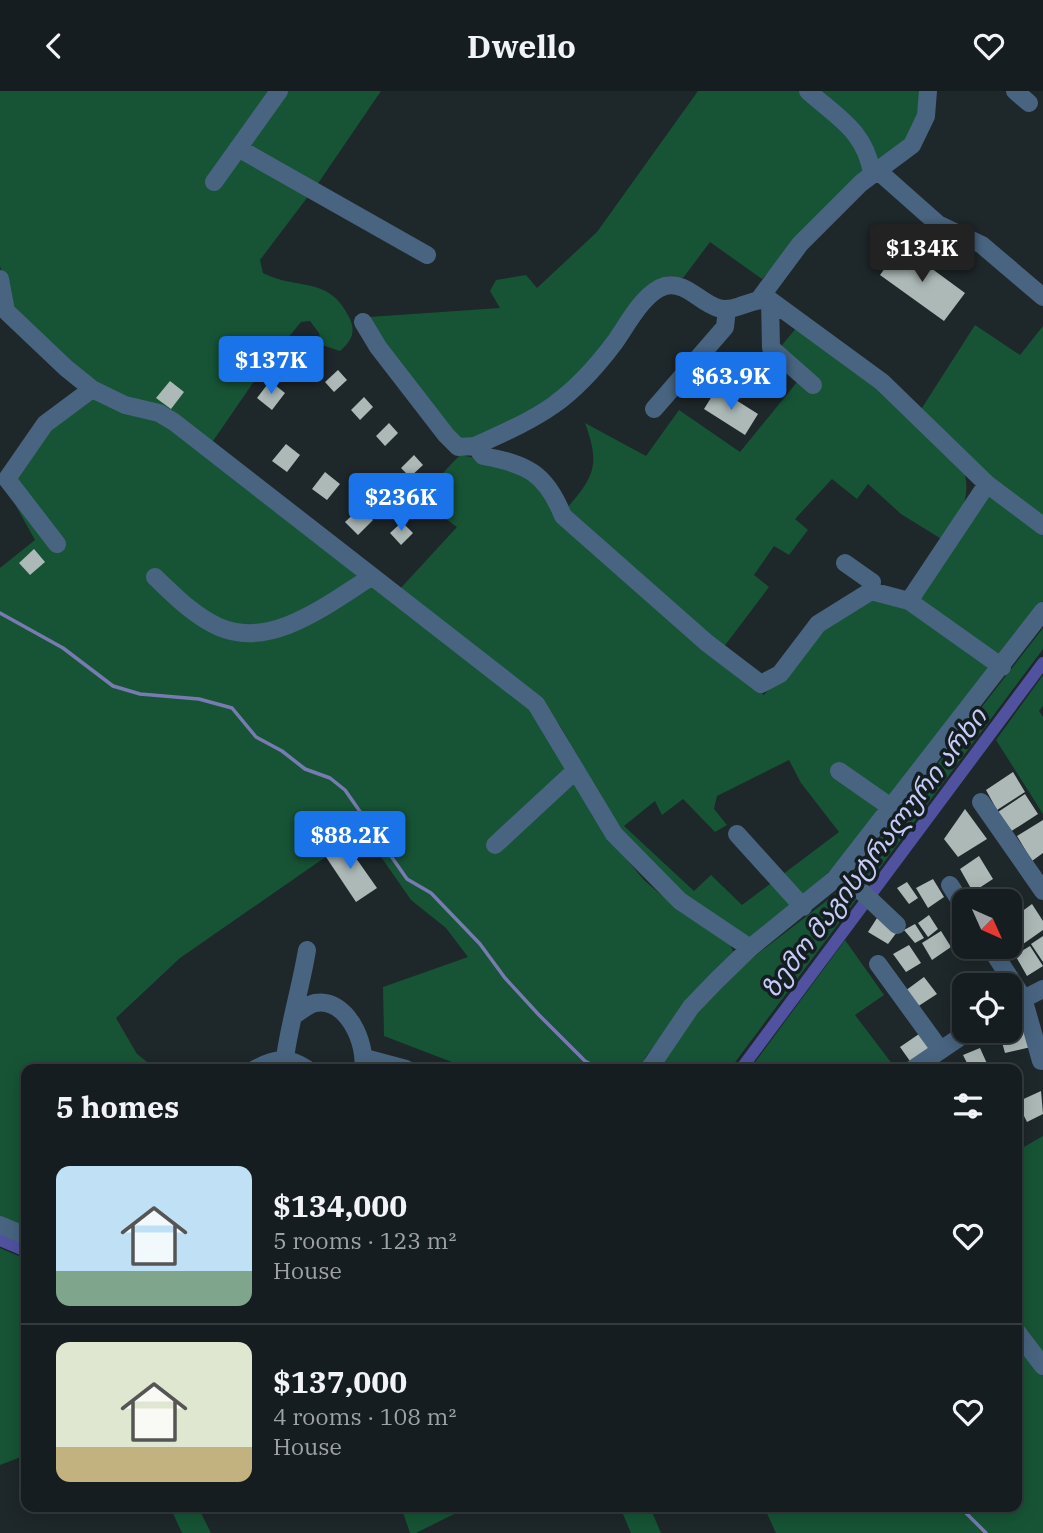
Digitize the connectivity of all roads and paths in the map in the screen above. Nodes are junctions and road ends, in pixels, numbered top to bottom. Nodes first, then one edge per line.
1 (279, 91) edge
2 (808, 91) edge
3 (928, 91) edge
4 (238, 149) junction
5 (874, 172) junction
6 (214, 182) dead end
7 (427, 255) dead end
8 (0, 279) edge
9 (1043, 297) edge
10 (2, 299) edge
11 (765, 299) junction
12 (727, 309) junction
13 (363, 322) dead end
14 (813, 385) dead end
15 (92, 389) junction
16 (654, 409) dead end
17 (475, 446) junction
18 (987, 484) junction
19 (1043, 526) edge
20 (57, 544) dead end
21 (845, 563) dead end
22 (155, 577) dead end
23 (371, 577) junction
24 (871, 591) junction
25 (909, 601) junction
26 (1043, 611) edge
27 (1002, 667) junction
28 (576, 770) junction
29 (839, 771) dead end
30 (981, 802) dead end
31 (892, 808) junction
32 (737, 834) dead end
33 (495, 845) dead end
34 (845, 875) junction
35 (950, 885) dead end
36 (953, 889) edge
37 (1043, 891) edge
38 (803, 907) junction
39 (897, 925) dead end
40 (750, 948) junction
41 (307, 950) dead end
42 (878, 964) dead end
43 (1043, 989) edge
44 (1022, 999) edge
45 (296, 1014) junction
46 (1022, 1016) edge
47 (952, 1041) edge
48 (939, 1048) junction
49 (285, 1058) junction
50 (1041, 1061) dead end
51 (264, 1064) edge
52 (297, 1064) edge
53 (364, 1064) edge
54 (652, 1064) edge
55 (919, 1064) edge
56 (0, 1225) edge
57 (21, 1234) edge
58 (1022, 1339) edge
59 (1043, 1366) edge

1 - 4 street
2 - 5 street
3 - 5 street
4 - 6 street
4 - 7 street
5 - 9 street
5 - 11 street
8 - 10 street
10 - 15 street
11 - 12 street
11 - 14 street
11 - 18 street
12 - 16 street
12 - 17 street
13 - 17 street
15 - 20 street
15 - 23 street
17 - 24 street
18 - 19 street
18 - 25 street
21 - 24 street
22 - 23 street
23 - 28 street
24 - 25 street
25 - 27 street
26 - 27 street
27 - 31 street
28 - 33 street
28 - 40 street
29 - 31 street
30 - 37 street
31 - 34 street
32 - 38 street
34 - 38 street
34 - 39 street
35 - 36 street
38 - 40 street
40 - 54 street
41 - 45 street
42 - 48 street
43 - 44 street
45 - 49 street
45 - 53 street
46 - 50 street
47 - 48 street
48 - 55 street
49 - 51 street
49 - 52 street
56 - 57 street
58 - 59 street

